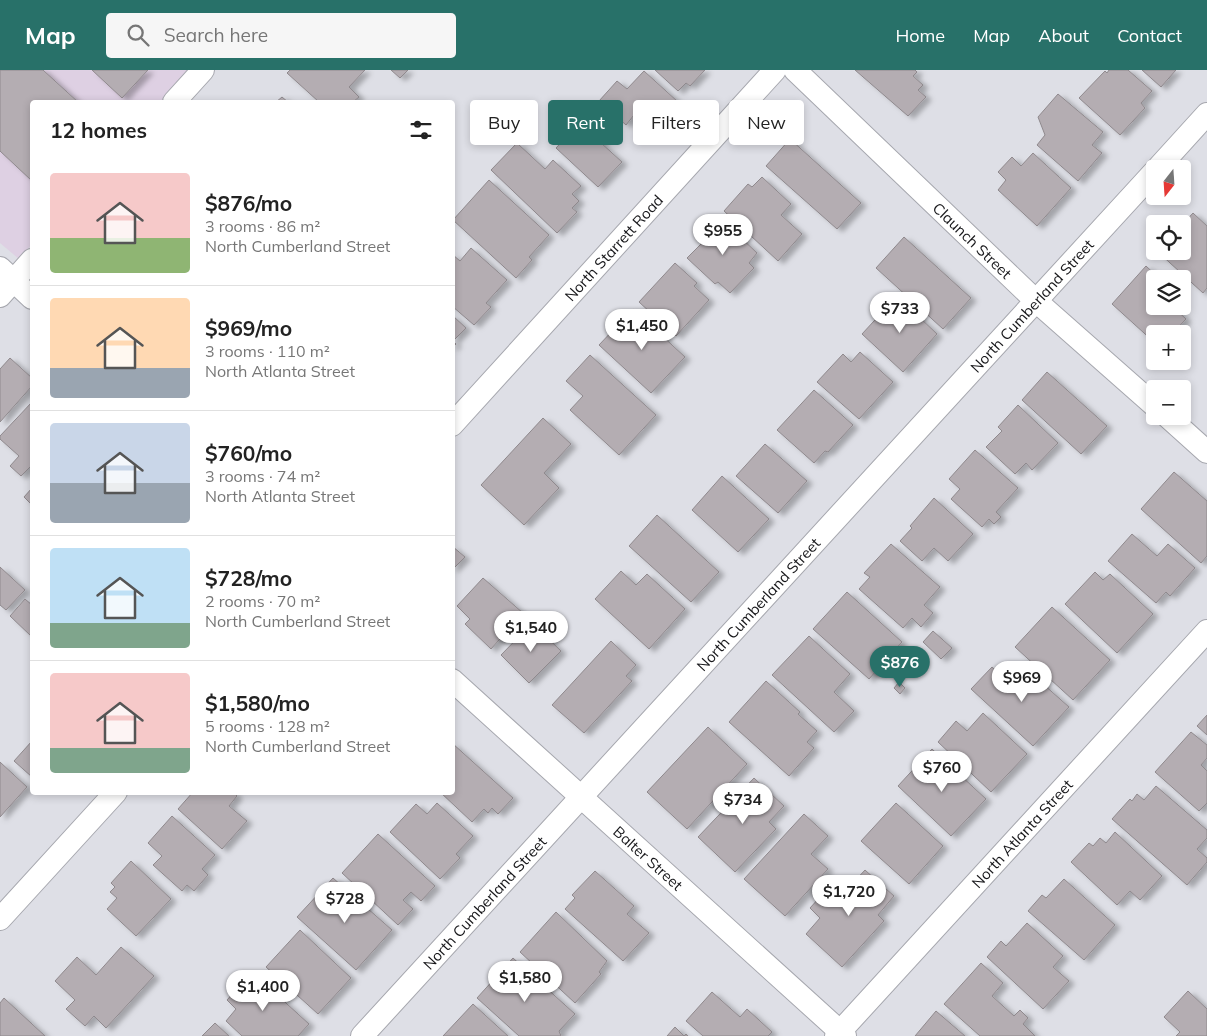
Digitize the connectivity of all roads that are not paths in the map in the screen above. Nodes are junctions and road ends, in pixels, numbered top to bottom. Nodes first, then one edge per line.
1 (203, 70) edge
2 (775, 70) edge
3 (795, 70) edge
4 (176, 100) edge
5 (1207, 114) edge
6 (1165, 160) edge
7 (1146, 181) edge
8 (30, 262) edge
9 (5, 282) edge
10 (30, 297) edge
11 (1036, 301) junction
12 (1146, 398) edge
13 (455, 422) edge
14 (1177, 425) edge
15 (1207, 452) edge
16 (1207, 631) edge
17 (455, 683) edge
18 (113, 795) edge
19 (579, 797) junction
20 (0, 919) edge
21 (840, 1035) edge
22 (362, 1036) edge

1 - 4 street
2 - 13 street, North Starrett Road
3 - 11 street, Claunch Street
5 - 6 street, North Cumberland Street
7 - 11 street, North Cumberland Street
8 - 9 street
9 - 10 street
11 - 12 street, Claunch Street
11 - 19 street, North Cumberland Street
14 - 15 street
16 - 21 street, North Atlanta Street
17 - 19 street, Balter Street
18 - 20 street
19 - 21 street, Balter Street
19 - 22 street, North Cumberland Street

